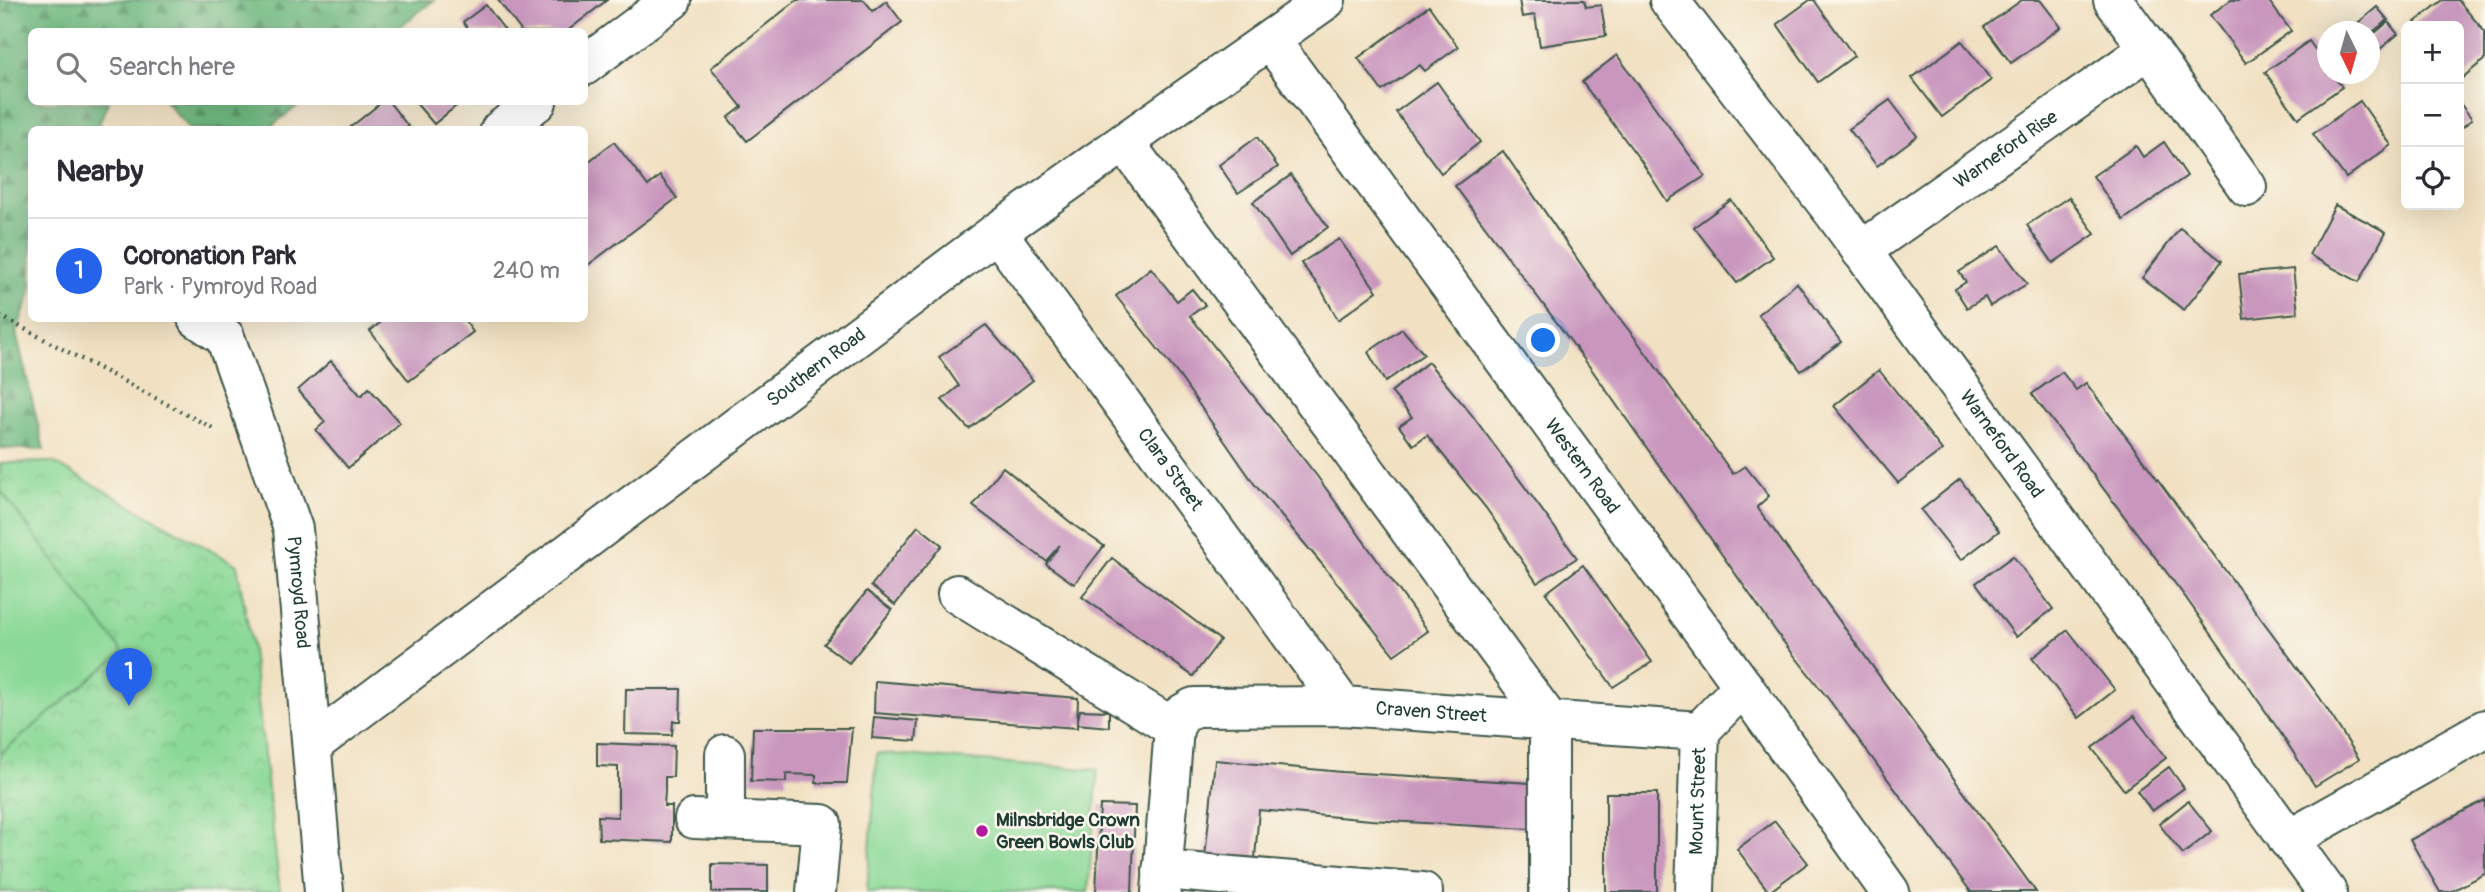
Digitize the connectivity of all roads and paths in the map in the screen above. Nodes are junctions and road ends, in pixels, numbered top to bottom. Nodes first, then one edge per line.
1 (672, 0) edge
2 (1326, 0) edge
3 (1670, 0) edge
4 (2113, 0) edge
5 (1271, 41) junction
6 (2148, 49) junction
7 (588, 63) edge
8 (533, 105) edge
9 (505, 126) edge
10 (1125, 143) junction
11 (2247, 187) dead end
12 (998, 232) junction
13 (1861, 251) junction
14 (0, 316) edge
15 (224, 325) edge
16 (267, 456) junction
17 (957, 594) dead end
18 (1743, 686) junction
19 (1343, 706) junction
20 (1549, 720) junction
21 (1174, 728) junction
22 (2485, 729) edge
23 (1700, 731) junction
24 (312, 745) junction
25 (725, 754) dead end
26 (2288, 840) junction
27 (1161, 881) edge
28 (324, 892) edge
29 (816, 892) edge
30 (1423, 892) edge
31 (1549, 892) edge
32 (1695, 892) edge
33 (1890, 892) edge
34 (2327, 892) edge

1 - 7 street
2 - 5 street, Southern Road
3 - 13 street, Warneford Road
4 - 6 street
5 - 10 street, Southern Road
5 - 18 street, Western Road
6 - 11 street
6 - 13 street, Warneford Rise
8 - 9 street
10 - 12 street, Southern Road
10 - 20 street
12 - 19 street, Clara Street
12 - 24 street, Southern Road
13 - 26 street, Warneford Road
14 - 16 path
15 - 16 street, Pymroyd Road
16 - 24 street, Pymroyd Road
17 - 21 street
18 - 23 street, Mount Street
18 - 33 street, Western Road
19 - 20 street, Craven Street
19 - 21 street, Craven Street
20 - 23 street, Craven Street
20 - 31 street
21 - 27 street
22 - 26 street
23 - 32 street, Mount Street
24 - 28 street, Pymroyd Road
25 - 29 street
26 - 34 street, Warneford Road
27 - 30 street

